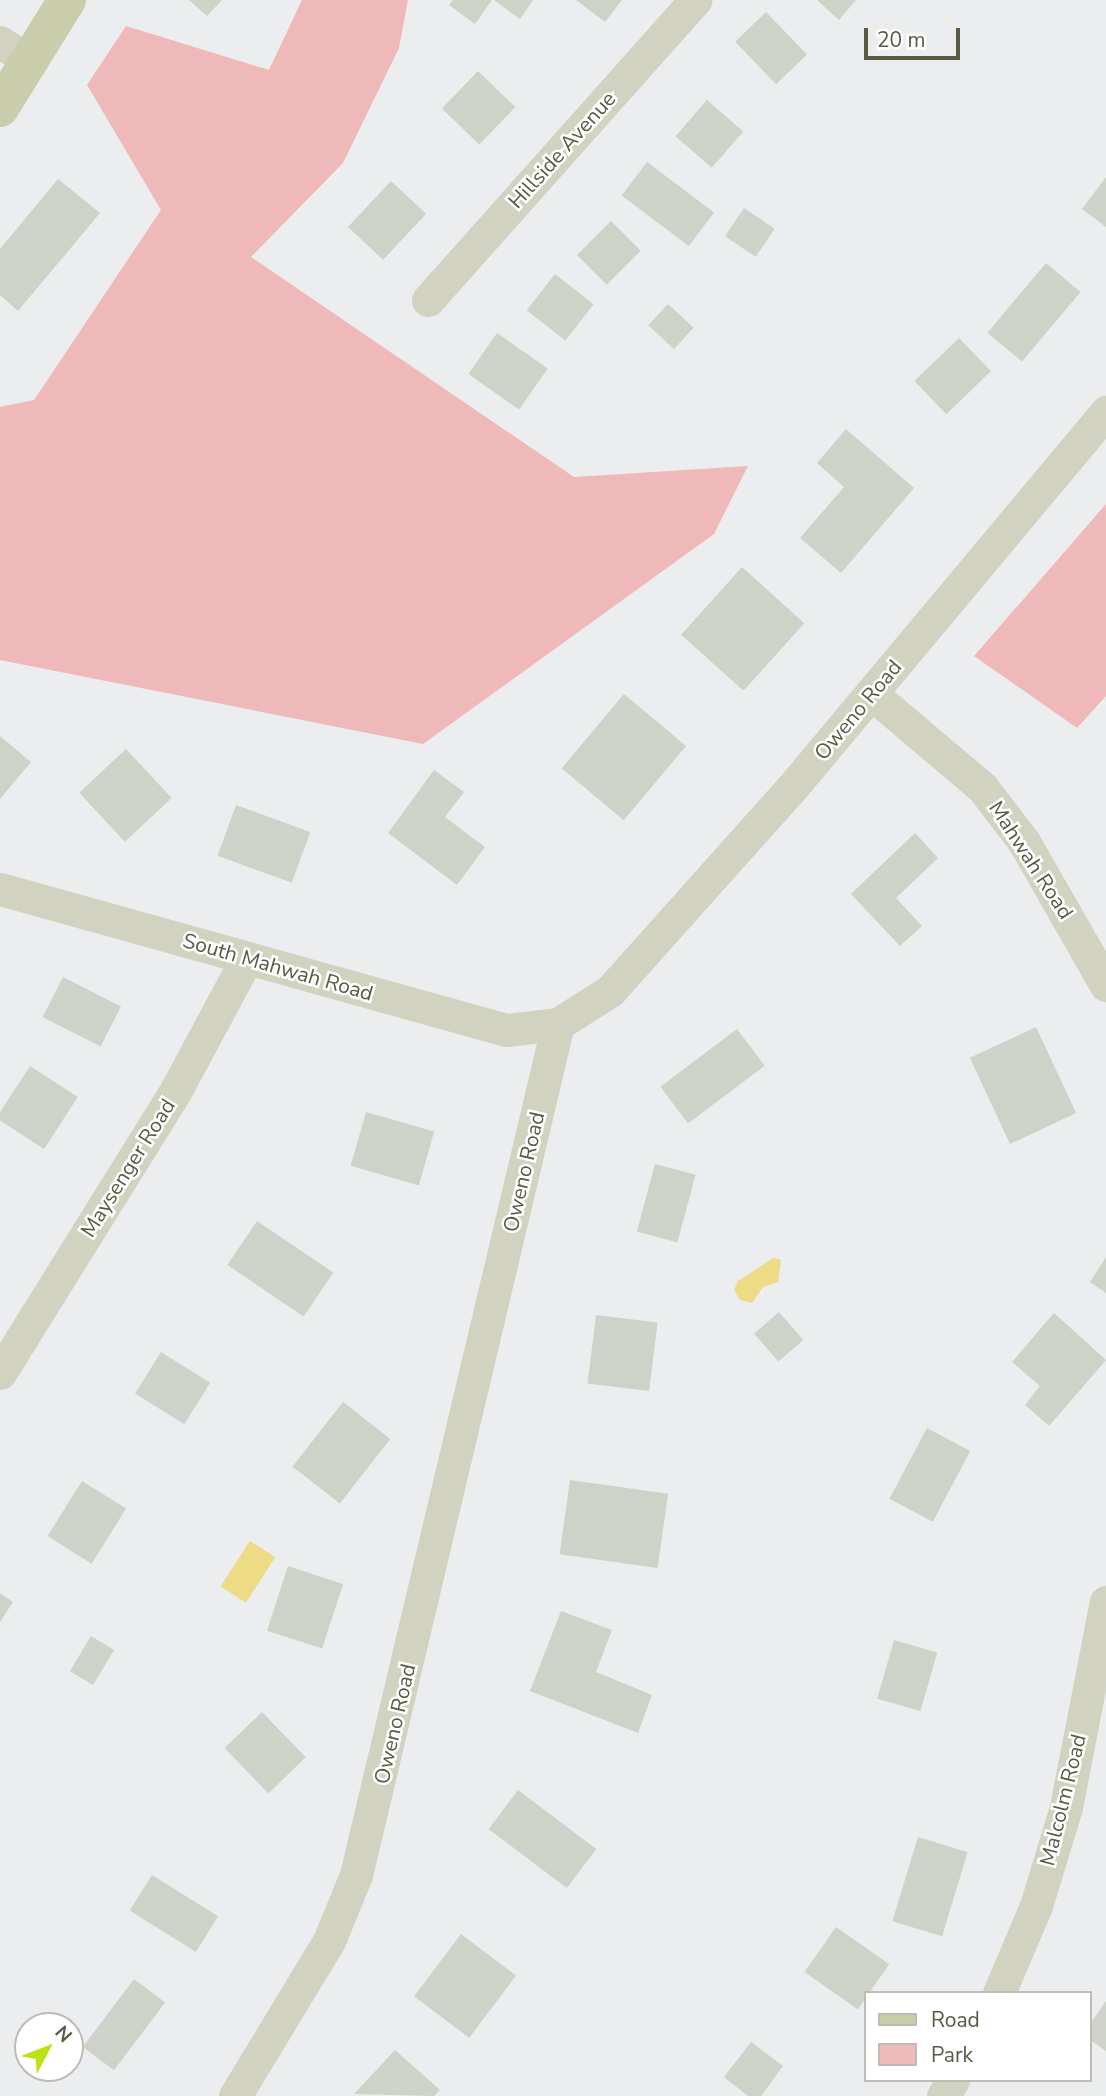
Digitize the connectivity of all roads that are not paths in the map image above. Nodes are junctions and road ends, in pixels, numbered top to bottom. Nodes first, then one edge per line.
1 (67, 0) edge
2 (695, 0) edge
3 (15, 52) edge
4 (0, 108) edge
5 (428, 300) dead end
6 (1106, 412) edge
7 (873, 695) junction
8 (0, 889) edge
9 (247, 958) junction
10 (1106, 985) edge
11 (558, 1024) junction
12 (0, 1373) edge
13 (1106, 1602) edge
14 (1000, 1991) edge
15 (235, 2096) edge

1 - 3 main road
2 - 5 street, Hillside Avenue
3 - 4 main road
6 - 7 street, Oweno Road
7 - 10 street, Mahwah Road
7 - 11 street, Oweno Road
8 - 9 street, South Mahwah Road
9 - 11 street, South Mahwah Road
9 - 12 street, Maysenger Road
11 - 15 street, Oweno Road
13 - 14 street, Malcolm Road

